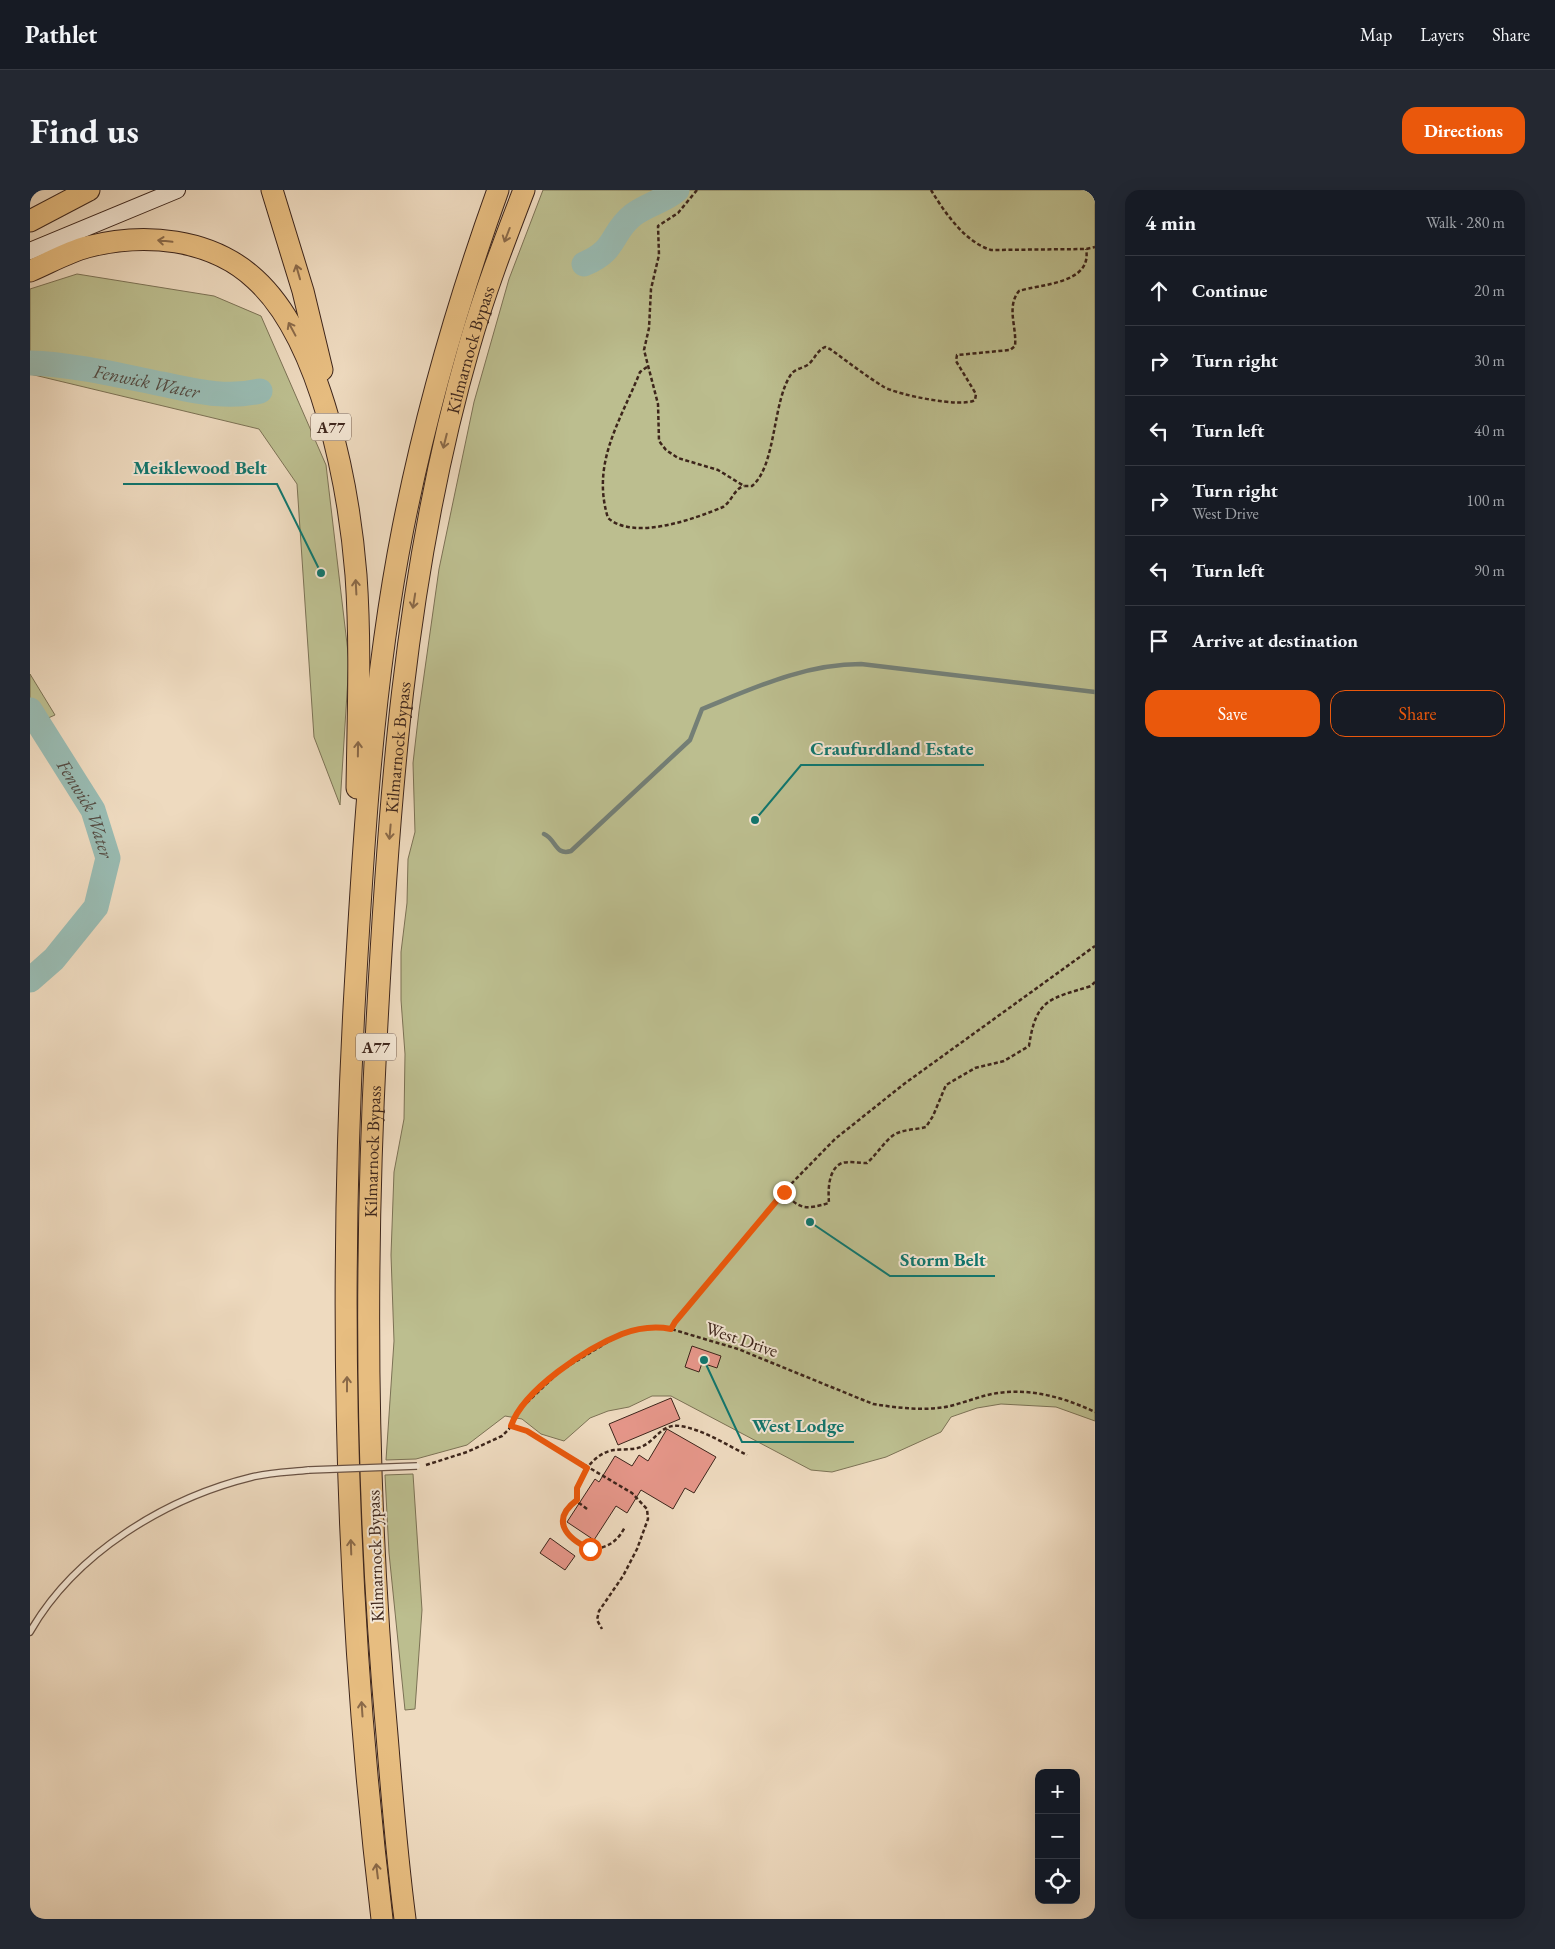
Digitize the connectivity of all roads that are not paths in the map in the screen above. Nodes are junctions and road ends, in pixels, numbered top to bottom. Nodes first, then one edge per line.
1 (89, 190) edge
2 (177, 190) edge
3 (272, 190) edge
4 (498, 190) edge
5 (524, 190) edge
6 (30, 221) edge
7 (30, 250) edge
8 (30, 271) edge
9 (334, 439) junction
10 (366, 832) junction
11 (417, 1466) road end
12 (30, 1632) edge
13 (382, 1919) edge
14 (405, 1919) edge

1 - 6 highway
2 - 7 main road
9 -> 3 highway, A77
4 - 10 highway, Kilmarnock Bypass / A77
5 -> 14 highway, Kilmarnock Bypass / A77
9 -> 8 highway, A77
10 -> 9 highway, A77
13 -> 10 highway, Kilmarnock Bypass / A77
11 - 12 lane, bridge

